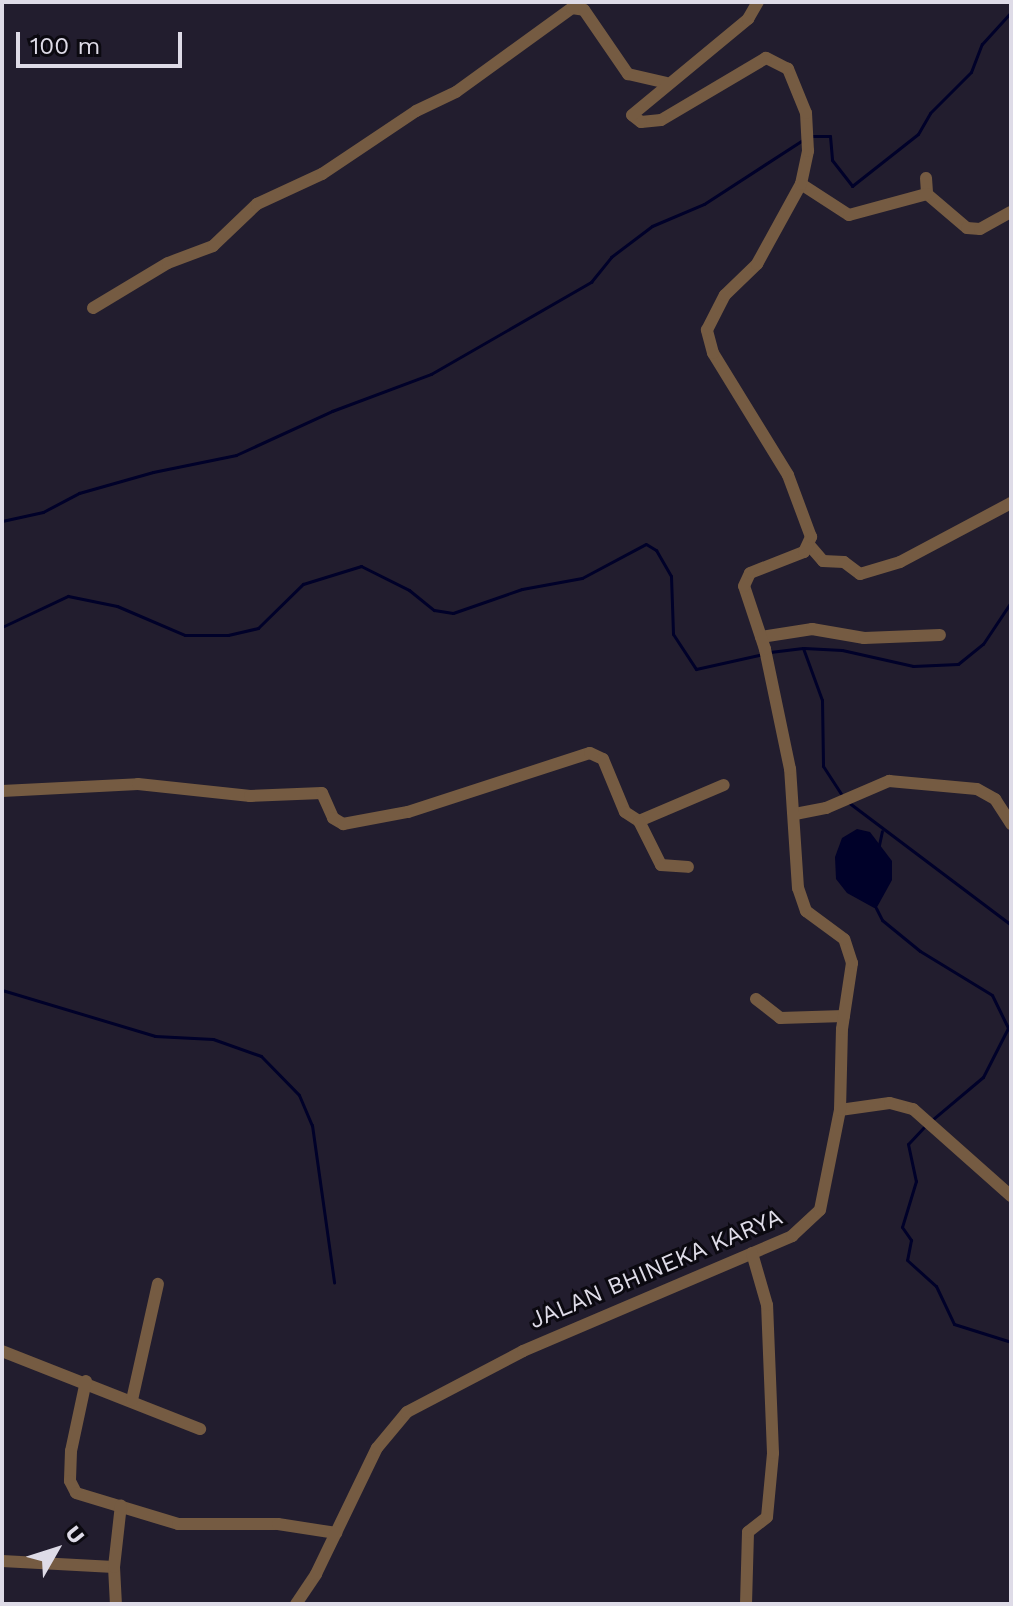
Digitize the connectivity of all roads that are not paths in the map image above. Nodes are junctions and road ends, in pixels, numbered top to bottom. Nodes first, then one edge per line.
1 (758, 2) edge
2 (666, 83) junction
3 (926, 178) dead end
4 (801, 184) junction
5 (927, 194) junction
6 (1011, 212) edge
7 (93, 308) dead end
8 (1011, 503) edge
9 (810, 546) junction
10 (940, 635) dead end
11 (761, 637) junction
12 (724, 785) dead end
13 (2, 791) edge
14 (795, 814) junction
15 (639, 821) junction
16 (1011, 824) edge
17 (688, 867) dead end
18 (756, 999) dead end
19 (844, 1016) junction
20 (840, 1110) junction
21 (1011, 1196) edge
22 (752, 1253) junction
23 (158, 1284) dead end
24 (2, 1351) edge
25 (86, 1381) junction
26 (132, 1400) junction
27 (200, 1429) dead end
28 (121, 1505) junction
29 (336, 1533) junction
30 (2, 1561) edge
31 (114, 1567) junction
32 (116, 1604) edge
33 (296, 1604) edge
34 (746, 1604) edge

1 - 2 street
2 - 4 street
2 - 7 street
3 - 5 street
4 - 5 street
4 - 9 street
5 - 6 street
8 - 9 street
9 - 11 street, JALAN BHINEKA KARYA
10 - 11 street
11 - 14 street, JALAN BHINEKA KARYA
12 - 15 street
13 - 15 street
14 - 16 street
14 - 19 street, JALAN BHINEKA KARYA
15 - 17 street
18 - 19 street
19 - 20 street, JALAN BHINEKA KARYA
20 - 21 street
20 - 22 street, JALAN BHINEKA KARYA
22 - 29 street, JALAN BHINEKA KARYA
22 - 34 street
23 - 26 street
24 - 25 street
25 - 26 street
25 - 28 street
26 - 27 street
28 - 29 street
28 - 31 street
29 - 33 street, JALAN BHINEKA KARYA
30 - 31 street
31 - 32 street

